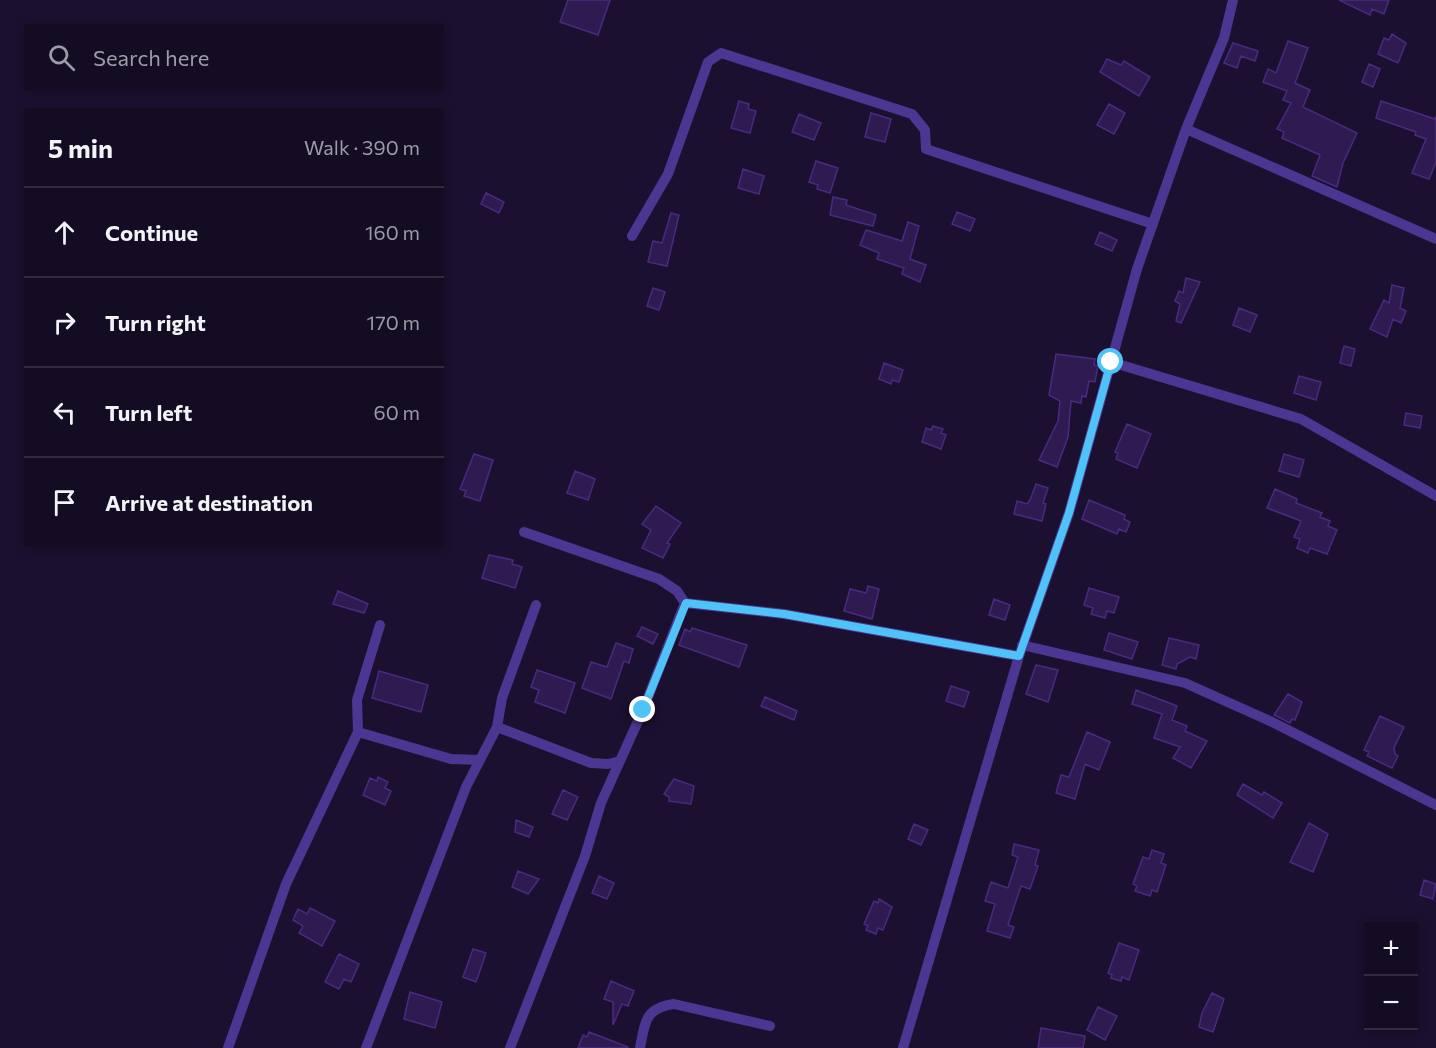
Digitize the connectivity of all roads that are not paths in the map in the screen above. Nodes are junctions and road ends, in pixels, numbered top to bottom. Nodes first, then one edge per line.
1 (1233, 0) edge
2 (1186, 129) junction
3 (1153, 224) junction
4 (632, 236) dead end
5 (1436, 239) edge
6 (1111, 362) junction
7 (1436, 496) edge
8 (524, 532) dead end
9 (686, 603) junction
10 (536, 605) dead end
11 (380, 625) dead end
12 (1021, 650) junction
13 (497, 727) junction
14 (358, 732) junction
15 (480, 760) junction
16 (620, 761) junction
17 (1436, 805) edge
18 (770, 1026) dead end
19 (228, 1048) edge
20 (366, 1048) edge
21 (510, 1048) edge
22 (640, 1048) edge
23 (903, 1048) edge

1 - 2 street
2 - 3 street
2 - 5 street
3 - 4 street
3 - 6 street
6 - 7 street
6 - 12 street
8 - 9 street
9 - 12 street
9 - 16 street
10 - 13 street
11 - 14 street
12 - 17 street
12 - 23 street
13 - 15 street
13 - 16 street
14 - 15 street
14 - 19 street
15 - 20 street
16 - 21 street
18 - 22 street

